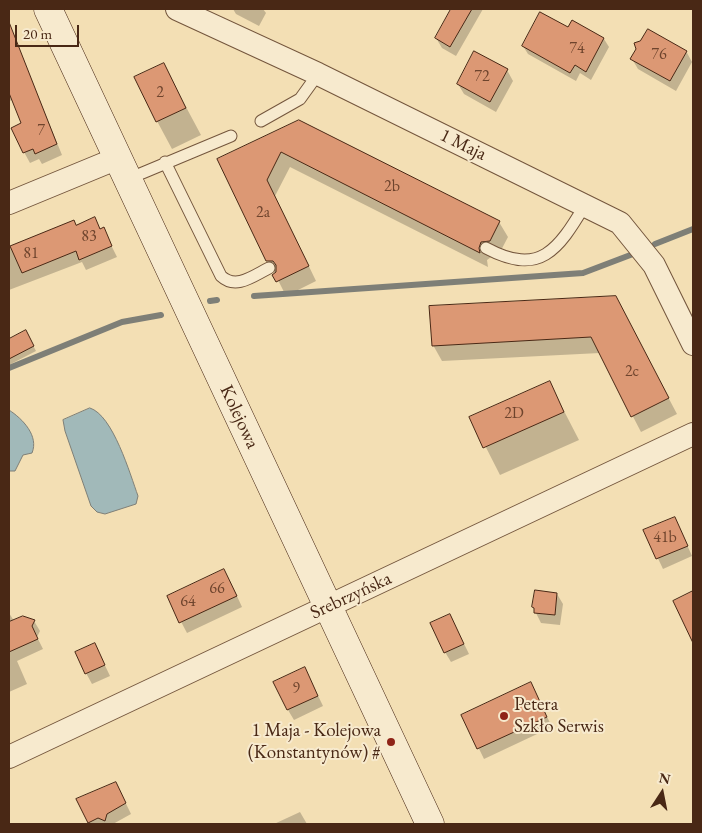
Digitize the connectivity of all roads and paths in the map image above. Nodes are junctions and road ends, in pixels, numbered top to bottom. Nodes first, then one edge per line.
1 (48, 9) edge
2 (177, 9) edge
3 (318, 74) junction
4 (261, 121) dead end
5 (230, 136) dead end
6 (165, 162) junction
7 (123, 169) junction
8 (9, 203) edge
9 (585, 205) junction
10 (486, 248) dead end
11 (269, 268) dead end
12 (693, 344) edge
13 (693, 434) edge
14 (328, 607) junction
15 (9, 757) edge
16 (430, 824) edge

1 - 7 street, Kolejowa
2 - 3 street, 1 Maja
3 - 4 lane
3 - 9 street, 1 Maja
5 - 6 lane
6 - 7 lane
6 - 11 lane
7 - 8 street
7 - 14 street, Kolejowa
9 - 10 lane
9 - 12 street, 1 Maja
13 - 14 street, Srebrzyńska
14 - 15 street, Srebrzyńska
14 - 16 street, Kolejowa

